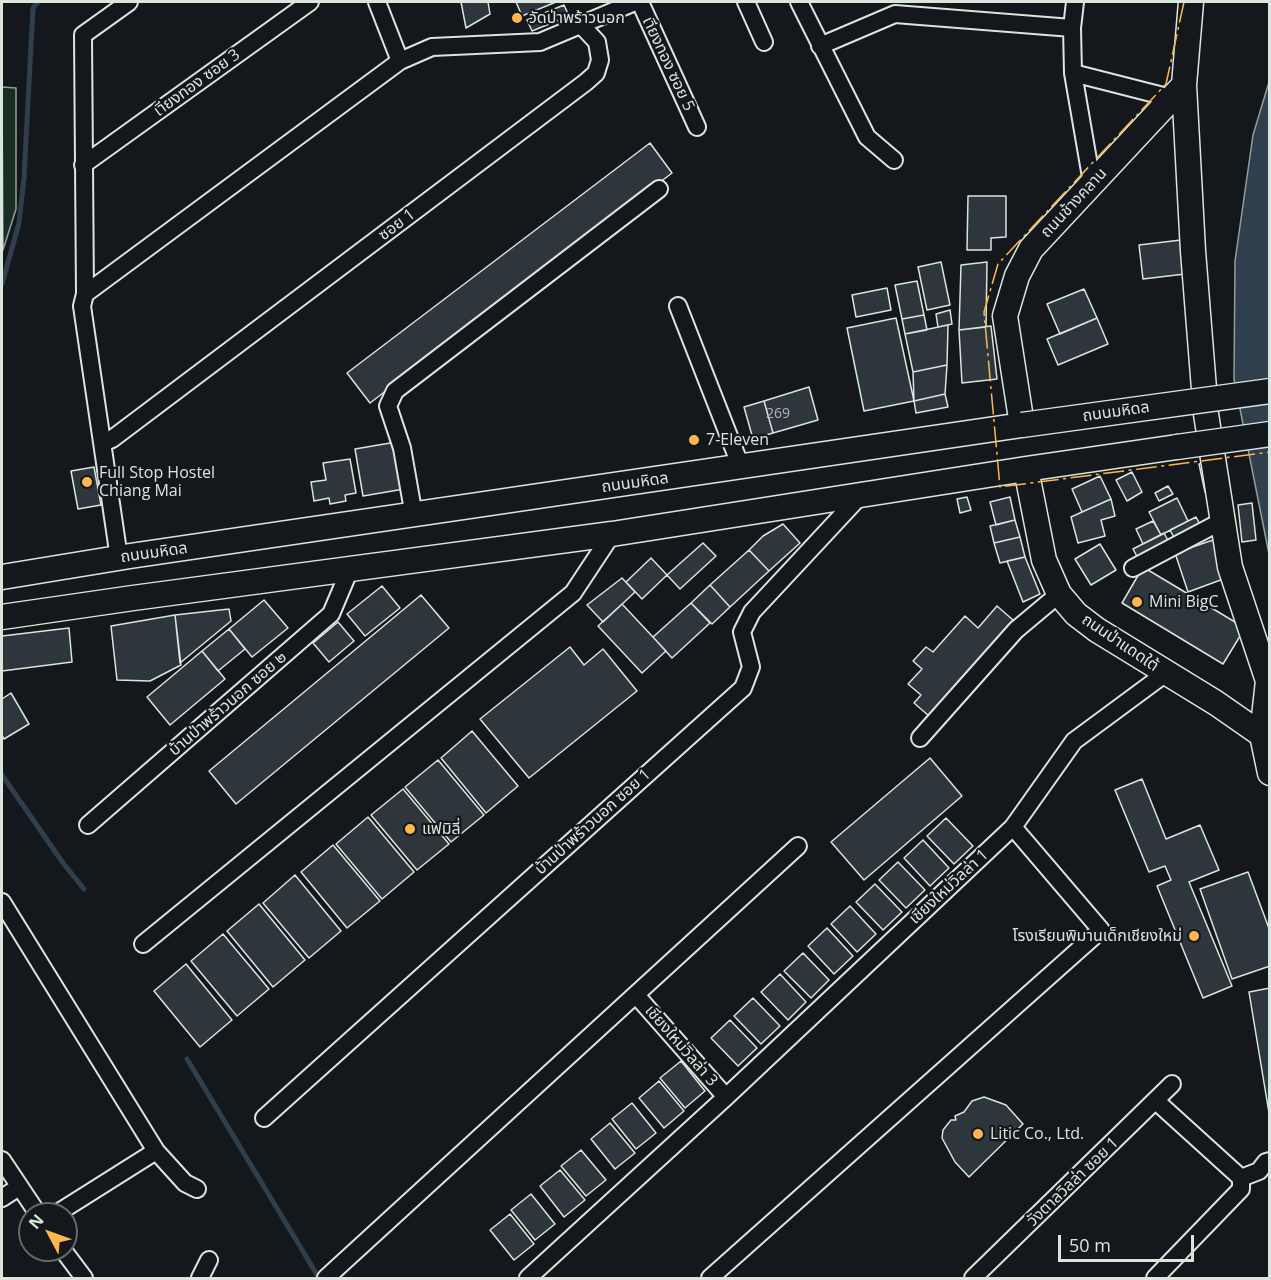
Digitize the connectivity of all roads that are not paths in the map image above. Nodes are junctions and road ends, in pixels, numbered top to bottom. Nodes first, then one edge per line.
1 (129, 2) edge
2 (310, 2) edge
3 (377, 2) edge
4 (638, 2) edge
5 (746, 2) edge
6 (799, 2) edge
7 (1075, 2) edge
8 (1191, 2) edge
9 (580, 24) junction
10 (1072, 28) junction
11 (764, 42) dead end
12 (820, 46) junction
13 (400, 61) junction
14 (1073, 73) junction
15 (1178, 92) junction
16 (697, 127) dead end
17 (894, 160) dead end
18 (83, 165) junction
19 (1092, 183) junction
20 (659, 189) dead end
21 (85, 294) junction
22 (678, 306) dead end
23 (1269, 391) edge
24 (1022, 425) junction
25 (1269, 434) edge
26 (107, 441) junction
27 (741, 467) junction
28 (1026, 469) junction
29 (861, 495) junction
30 (414, 516) junction
31 (1222, 521) junction
32 (612, 534) junction
33 (124, 557) junction
34 (1133, 568) dead end
35 (350, 570) junction
36 (2, 577) edge
37 (1059, 594) junction
38 (2, 617) edge
39 (1166, 673) junction
40 (1262, 735) junction
41 (920, 738) dead end
42 (1269, 773) edge
43 (88, 825) dead end
44 (1013, 827) junction
45 (798, 846) dead end
46 (2, 902) edge
47 (143, 944) dead end
48 (636, 995) junction
49 (1172, 1084) dead end
50 (726, 1097) junction
51 (1156, 1101) junction
52 (264, 1118) dead end
53 (156, 1151) junction
54 (2, 1160) edge
55 (1266, 1169) edge
56 (1241, 1184) junction
57 (19, 1187) junction
58 (197, 1189) dead end
59 (2, 1198) edge
60 (30, 1202) edge
61 (75, 1202) edge
62 (209, 1260) dead end
63 (72, 1262) edge
64 (327, 1277) edge
65 (84, 1278) edge
66 (200, 1278) edge
67 (528, 1278) edge
68 (710, 1278) edge
69 (973, 1278) edge
70 (1155, 1278) edge

1 - 18 street
2 - 18 street, เาียงทอง ซอย 3
3 - 13 street
4 - 9 street
4 - 16 street, เาียงทอง ซอย 5
5 - 11 street
6 - 12 street
7 - 10 street
8 - 15 main road
9 - 13 street
9 - 26 street, ซอย 1
10 - 12 street
10 - 14 street
12 - 17 street
13 - 21 street
14 - 15 street
14 - 19 street
15 - 19 main road, ถนนช้างคลาน
15 - 31 main road
18 - 21 street
19 - 24 main road, ถนนช้างคลาน
20 - 30 street
21 - 26 street
22 - 27 street
23 - 24 main road, ถนนมหิดล, bridge
24 - 27 main road, ถนนมหิดล
25 - 28 main road, bridge
26 - 33 street
27 - 30 main road, ถนนมหิดล
28 - 29 main road
28 - 37 main road, ถนนป่าแดดใต้
29 - 32 main road
29 - 52 street, บ้านป่าพร้าวนอก ซอย 1
30 - 33 main road, ถนนมหิดล
31 - 34 street
31 - 40 main road
32 - 35 main road
32 - 47 street
33 - 36 main road, ถนนมหิดล
35 - 38 main road
35 - 43 street, บ้านป่าพร้าวนอก ซอย ๒
37 - 39 main road, ถนนป่าแดดใต้
37 - 41 street
39 - 40 main road, ถนนป่าแดดใต้
39 - 44 street, เชียงใหม่วิลล่า 1
40 - 42 main road
44 - 50 street, เชียงใหม่วิลล่า 1
44 - 68 street
45 - 48 street
46 - 53 street
48 - 50 street, เชียงใหม่วิลล่า 3
48 - 64 street
49 - 51 street, วังตาลวิลล่า ซอย 1
50 - 67 street, เชียงใหม่วิลล่า 1
51 - 56 street
51 - 69 street, วังตาลวิลล่า ซอย 1
53 - 58 street
53 - 61 street
54 - 57 street
55 - 56 street
56 - 70 street
57 - 59 street
57 - 60 street
62 - 66 street
63 - 65 street

